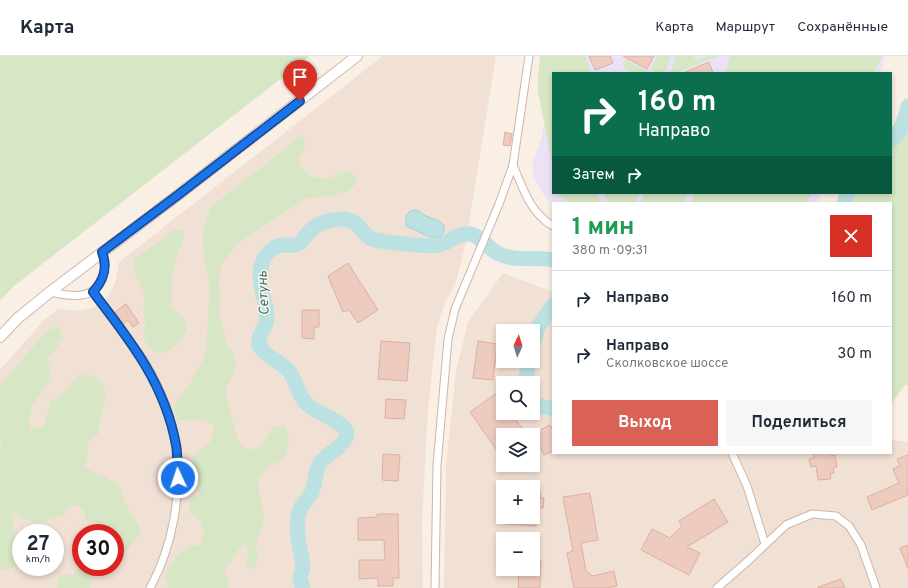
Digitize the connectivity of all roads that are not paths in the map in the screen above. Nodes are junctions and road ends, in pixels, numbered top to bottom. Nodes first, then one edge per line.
1 (357, 56) edge
2 (529, 56) edge
3 (513, 165) junction
4 (552, 225) edge
5 (102, 252) junction
6 (50, 292) junction
7 (93, 292) junction
8 (0, 337) edge
9 (732, 454) edge
10 (765, 544) junction
11 (150, 588) edge
12 (435, 588) edge
13 (717, 588) edge
14 (876, 588) edge

1 - 5 street
2 - 3 street
3 - 4 street
3 - 12 street
5 - 6 street
5 - 7 street
6 - 7 street
6 - 8 street
7 - 11 street
9 - 10 street
10 - 13 street
10 - 14 street

